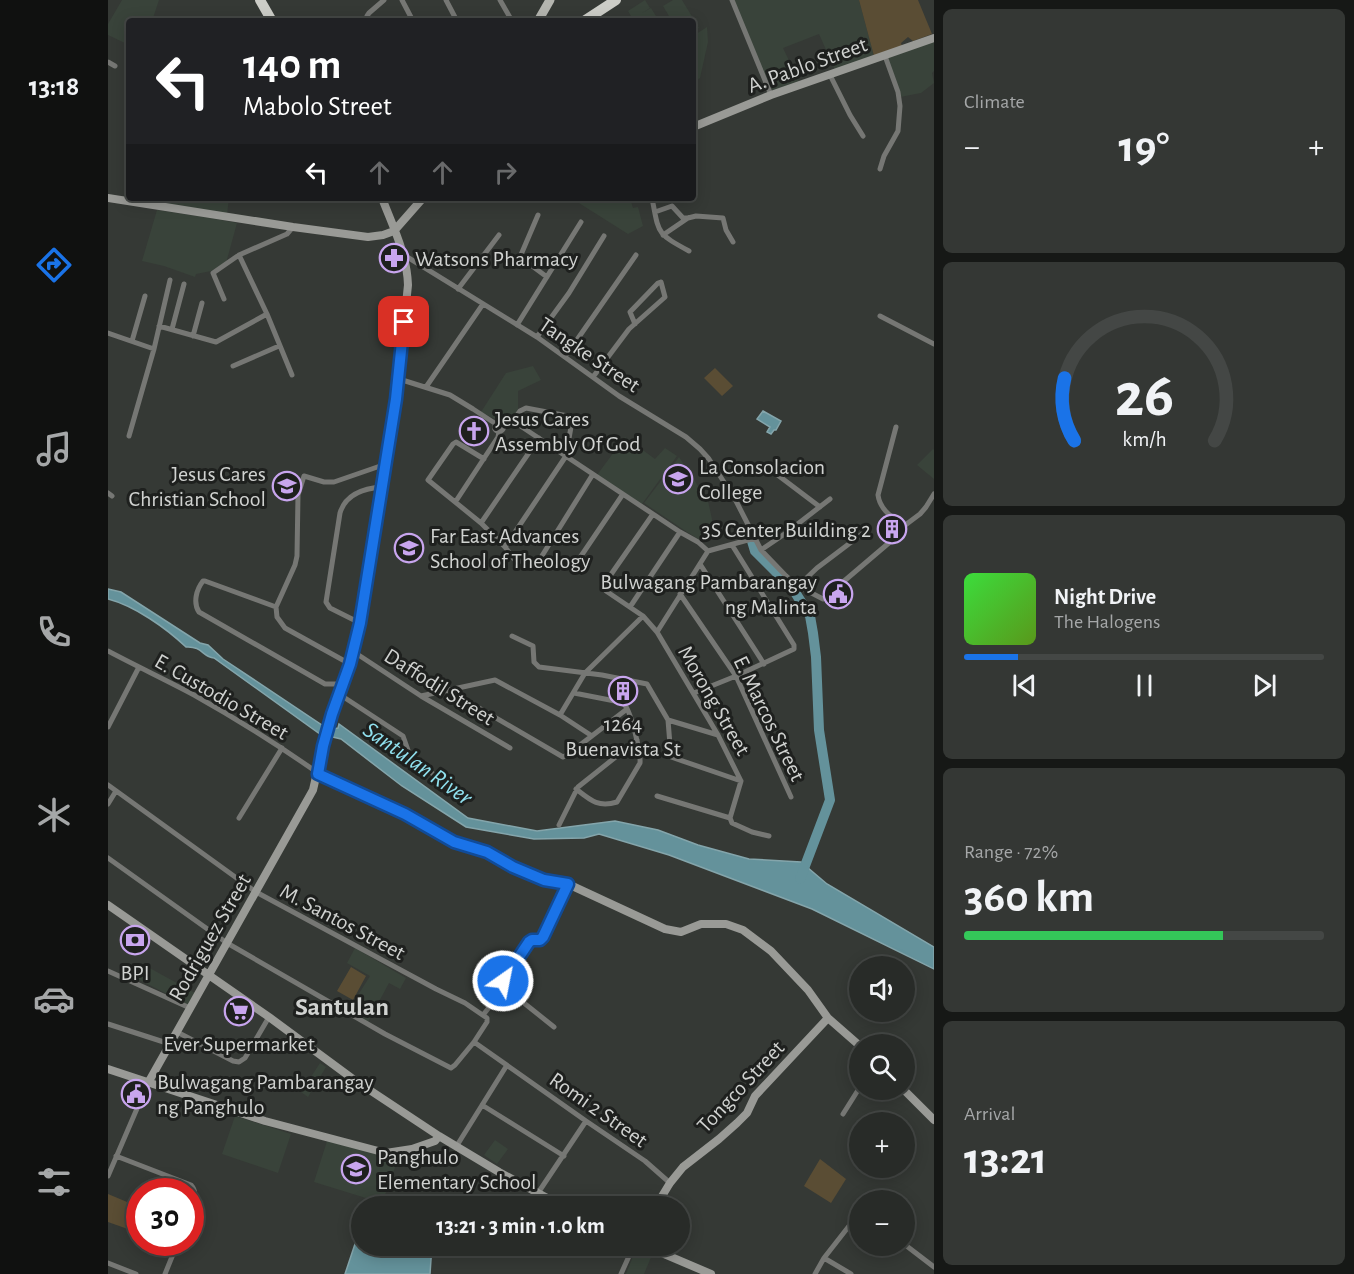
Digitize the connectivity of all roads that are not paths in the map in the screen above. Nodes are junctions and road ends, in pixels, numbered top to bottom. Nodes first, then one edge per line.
1 (260, 0) edge
2 (384, 0) edge
3 (402, 0) edge
4 (446, 0) edge
5 (500, 0) edge
6 (550, 0) edge
7 (616, 0) edge
8 (732, 0) edge
9 (270, 18) edge
10 (369, 18) edge
11 (412, 18) edge
12 (455, 18) edge
13 (510, 18) edge
14 (540, 18) edge
15 (589, 18) edge
16 (934, 38) edge
17 (885, 56) junction
18 (108, 62) edge
19 (115, 66) dead end
20 (830, 75) junction
21 (771, 95) junction
22 (696, 126) edge
23 (863, 136) dead end
24 (880, 169) dead end
25 (108, 198) edge
26 (126, 201) edge
27 (127, 201) edge
28 (383, 201) edge
29 (420, 201) edge
30 (653, 201) edge
31 (655, 212) junction
32 (538, 215) dead end
33 (688, 218) junction
34 (580, 222) dead end
35 (293, 227) junction
36 (394, 231) junction
37 (499, 235) dead end
38 (663, 235) junction
39 (604, 236) dead end
40 (733, 242) dead end
41 (689, 251) dead end
42 (239, 255) junction
43 (404, 255) junction
44 (636, 255) dead end
45 (547, 277) junction
46 (170, 280) dead end
47 (184, 284) dead end
48 (458, 289) junction
49 (145, 296) dead end
50 (224, 299) dead end
51 (202, 303) dead end
52 (483, 304) junction
53 (267, 314) junction
54 (880, 316) dead end
55 (634, 324) junction
56 (517, 325) junction
57 (159, 326) junction
58 (172, 329) junction
59 (108, 333) edge
60 (193, 336) junction
61 (537, 337) junction
62 (132, 341) junction
63 (934, 344) edge
64 (279, 346) junction
65 (154, 349) junction
66 (565, 357) junction
67 (233, 366) dead end
68 (292, 375) dead end
69 (593, 377) junction
70 (399, 379) junction
71 (426, 387) junction
72 (513, 422) junction
73 (496, 424) junction
74 (504, 425) junction
75 (896, 427) dead end
76 (499, 432) junction
77 (129, 436) dead end
78 (539, 438) junction
79 (566, 456) junction
80 (484, 459) junction
81 (386, 464) junction
82 (775, 473) dead end
83 (593, 474) junction
84 (383, 487) junction
85 (623, 494) junction
86 (934, 494) edge
87 (830, 499) dead end
88 (456, 501) junction
89 (820, 507) junction
90 (653, 514) junction
91 (482, 523) junction
92 (904, 526) junction
93 (866, 531) dead end
94 (680, 532) junction
95 (755, 538) junction
96 (732, 545) junction
97 (505, 548) junction
98 (761, 550) junction
99 (708, 551) junction
100 (579, 559) dead end
101 (700, 564) junction
102 (798, 586) junction
103 (680, 594) junction
104 (276, 607) junction
105 (630, 607) junction
106 (643, 616) junction
107 (360, 623) junction
108 (657, 632) junction
109 (512, 636) dead end
110 (108, 651) edge
111 (354, 652) junction
112 (350, 664) junction
113 (764, 664) junction
114 (139, 667) junction
115 (585, 673) junction
116 (736, 676) junction
117 (343, 684) junction
118 (448, 690) junction
119 (574, 693) junction
120 (694, 693) junction
121 (339, 694) junction
122 (421, 696) junction
123 (627, 709) junction
124 (560, 715) junction
125 (668, 720) junction
126 (108, 727) edge
127 (718, 735) junction
128 (592, 736) junction
129 (637, 740) junction
130 (282, 748) junction
131 (510, 748) dead end
132 (318, 774) junction
133 (437, 777) dead end
134 (741, 781) junction
135 (108, 785) edge
136 (576, 789) junction
137 (116, 791) junction
138 (657, 796) dead end
139 (790, 797) dead end
140 (108, 804) edge
141 (239, 818) dead end
142 (730, 818) junction
143 (559, 825) dead end
144 (769, 836) dead end
145 (108, 858) edge
146 (568, 884) junction
147 (256, 892) junction
148 (108, 905) edge
149 (227, 943) junction
150 (108, 971) edge
151 (209, 976) junction
152 (504, 987) junction
153 (190, 1008) junction
154 (483, 1015) junction
155 (269, 1017) junction
156 (828, 1018) junction
157 (108, 1024) edge
158 (554, 1027) dead end
159 (177, 1032) junction
160 (849, 1036) edge
161 (474, 1042) junction
162 (170, 1044) junction
163 (507, 1065) junction
164 (108, 1069) edge
165 (148, 1083) junction
166 (852, 1100) edge
167 (914, 1100) edge
168 (482, 1105) junction
169 (843, 1114) dead end
170 (934, 1120) edge
171 (586, 1121) junction
172 (439, 1136) junction
173 (456, 1147) junction
174 (116, 1156) junction
175 (564, 1156) junction
176 (108, 1176) edge
177 (173, 1178) edge
178 (670, 1183) junction
179 (538, 1193) junction
180 (544, 1196) edge
181 (662, 1196) edge
182 (849, 1224) edge
183 (915, 1252) edge
184 (172, 1256) edge
185 (629, 1256) edge
186 (669, 1256) edge
187 (824, 1258) junction
188 (108, 1263) edge
189 (118, 1267) junction
190 (934, 1267) edge
191 (116, 1274) edge
192 (136, 1274) edge
193 (165, 1274) edge
194 (621, 1274) edge
195 (711, 1274) edge
196 (815, 1274) edge
197 (851, 1274) edge

1 - 9 highway
2 - 10 street
3 - 11 street
4 - 12 street
5 - 13 street
6 - 14 main road
7 - 15 highway
8 - 21 street
16 - 17 main road, A. Pablo Street
17 - 20 main road, A. Pablo Street
17 - 24 street
18 - 19 street
20 - 21 main road, A. Pablo Street
20 - 23 street
21 - 22 main road, A. Pablo Street
25 - 26 main road
27 - 35 main road
28 - 36 main road, Rodriguez Street
29 - 36 main road
30 - 31 street
31 - 33 street
31 - 38 street
32 - 45 street
33 - 38 street
33 - 40 street
34 - 45 street
35 - 36 main road
35 - 42 street
36 - 43 main road, Rodriguez Street
37 - 48 street
38 - 41 street
39 - 61 street
42 - 50 street
42 - 53 street
43 - 48 street, Tangke Street
43 - 70 main road, Rodriguez Street
44 - 66 street
45 - 56 street
46 - 57 street
47 - 58 street
48 - 52 street, Tangke Street
49 - 62 street
51 - 60 street
52 - 56 street, Tangke Street
52 - 71 street
53 - 60 street
53 - 64 street
54 - 63 street
55 - 55 street
55 - 69 street
56 - 61 street, Tangke Street
57 - 58 street
57 - 65 street
58 - 60 street
59 - 62 street
61 - 66 street, Tangke Street
62 - 65 street
64 - 67 street
64 - 68 street
65 - 77 street
66 - 69 street, Tangke Street
69 - 95 street, Tangke Street
70 - 71 street
70 - 81 main road, Rodriguez Street
71 - 73 street
72 - 74 street
72 - 78 street
72 - 79 street
73 - 74 street
73 - 76 street
74 - 76 street
75 - 92 street
76 - 80 street
78 - 79 street
78 - 91 street
79 - 83 street
79 - 97 street
80 - 88 street
80 - 88 street
81 - 84 main road, Rodriguez Street
81 - 104 street
82 - 89 street
83 - 85 street
83 - 97 street
84 - 107 main road, Rodriguez Street
84 - 107 street
85 - 90 street
85 - 100 street
86 - 92 street, Tangke Street
87 - 89 street
88 - 91 street
89 - 98 street
90 - 94 street
90 - 105 street, Morong Street
91 - 97 street
92 - 102 street, Tangke Street
93 - 102 street
94 - 99 street
94 - 105 street
95 - 96 street
95 - 98 street, Tangke Street
96 - 99 street
96 - 113 street
98 - 102 street, Tangke Street
99 - 101 street
101 - 103 street
101 - 113 street
103 - 108 street
103 - 116 street, E. Marcos Street
104 - 112 street
104 - 117 street
105 - 106 street, Morong Street
106 - 108 street, Morong Street
106 - 115 street
107 - 111 main road, Rodriguez Street
108 - 120 street, Morong Street
109 - 115 street
110 - 114 street, E. Custodio Street
111 - 112 main road, Rodriguez Street
111 - 122 street, Daffodil Street
112 - 117 main road, Rodriguez Street
113 - 116 street
114 - 126 street
114 - 130 street, E. Custodio Street
115 - 119 street
115 - 125 street
116 - 120 street
116 - 139 street, E. Marcos Street
117 - 121 main road, Rodriguez Street
118 - 122 street
118 - 124 street
118 - 128 street
119 - 123 street
119 - 124 street
120 - 127 street, Morong Street
121 - 132 main road, Rodriguez Street
121 - 133 street
122 - 131 street, Daffodil Street
123 - 128 street
123 - 129 street
124 - 128 street
125 - 127 street
125 - 134 street
127 - 134 street, Morong Street
129 - 136 street
129 - 136 street
130 - 132 street, E. Custodio Street
130 - 141 street
132 - 146 main road
132 - 147 main road, Rodriguez Street
134 - 142 street, Morong Street
135 - 137 street, M. Santos Street
136 - 143 street
137 - 140 street
137 - 147 street, M. Santos Street
138 - 142 street
142 - 144 street
145 - 149 street
146 - 152 street
146 - 156 main road
147 - 149 main road, Rodriguez Street
147 - 154 street, M. Santos Street
148 - 151 main road
149 - 151 main road, Rodriguez Street
149 - 161 street
150 - 153 street
151 - 153 main road, Rodriguez Street
151 - 155 main road
152 - 154 street
152 - 158 street
153 - 159 main road, Rodriguez Street
154 - 161 street
155 - 159 street
155 - 172 main road
156 - 160 main road
156 - 178 main road, Tongco Street
157 - 162 street
159 - 162 main road, Rodriguez Street
161 - 163 street, Romi 2 Street
162 - 165 main road, Rodriguez Street
163 - 168 street
163 - 171 street, Romi 2 Street
164 - 165 main road
165 - 172 main road
165 - 174 street, Rodriguez Street
166 - 169 street
167 - 170 main road
168 - 173 street
168 - 175 street
171 - 175 street
171 - 178 street, Romi 2 Street
172 - 173 main road
173 - 179 main road
174 - 176 street, Rodriguez Street
174 - 177 street
175 - 179 street
178 - 181 main road, Tongco Street
179 - 180 main road
182 - 187 street
183 - 190 street
184 - 193 street
185 - 194 street
186 - 195 main road
187 - 196 street
187 - 197 street
188 - 189 street
189 - 191 street
189 - 192 street

